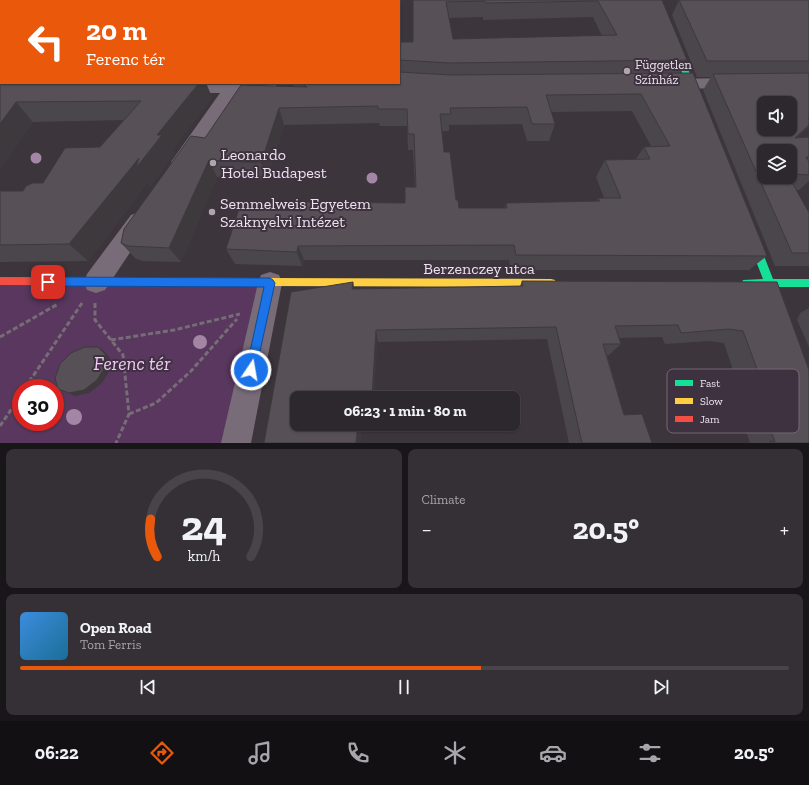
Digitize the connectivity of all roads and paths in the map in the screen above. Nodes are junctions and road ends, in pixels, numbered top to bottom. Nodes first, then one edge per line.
1 (657, 0) edge
2 (754, 83) edge
3 (651, 84) edge
4 (690, 84) junction
5 (235, 86) edge
6 (162, 88) edge
7 (286, 88) edge
8 (702, 113) edge
9 (169, 179) edge
10 (151, 205) edge
11 (746, 223) edge
12 (0, 281) edge
13 (737, 282) edge
14 (769, 282) junction
15 (270, 283) junction
16 (563, 283) edge
17 (809, 283) edge
18 (92, 293) junction
19 (61, 302) dead end
20 (778, 304) edge
21 (0, 337) edge
22 (111, 340) junction
23 (32, 379) edge
24 (12, 408) edge
25 (129, 414) junction
26 (0, 426) edge
27 (116, 443) edge
28 (236, 443) edge

1 - 4 street
2 - 4 street
3 - 4 street
4 - 8 street
5 - 6 street
5 - 7 street
5 - 9 street
10 - 18 street
11 - 14 street
12 - 18 street
13 - 14 street
14 - 17 street
14 - 20 street
15 - 16 street, Berzenczey utca
15 - 18 street
15 - 28 street
18 - 22 path
18 - 23 path
19 - 21 path
22 - 25 path
22 - 25 path
24 - 26 path
25 - 27 path

